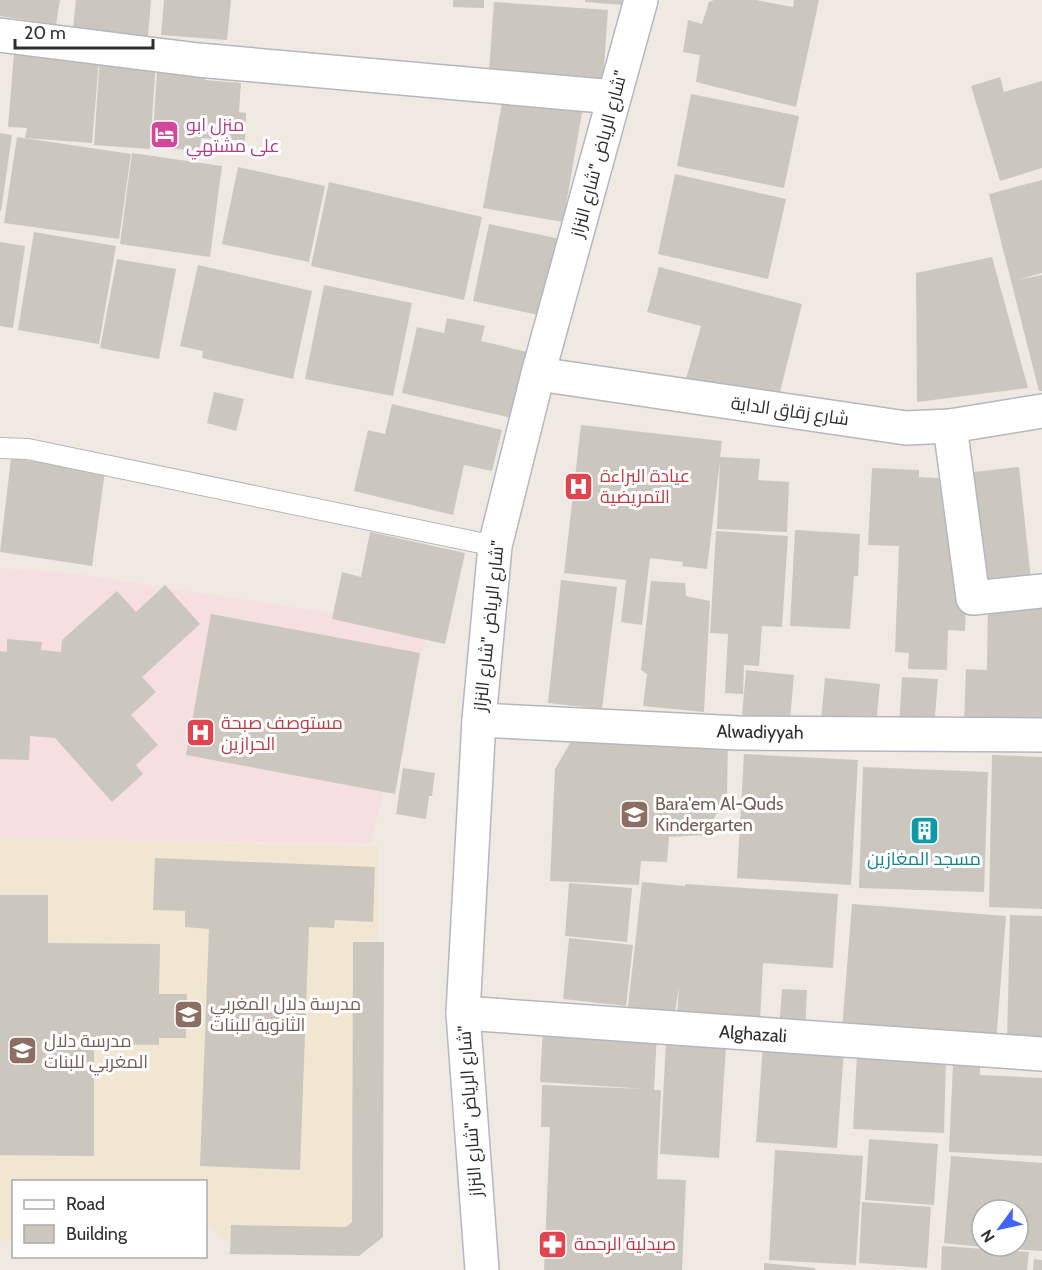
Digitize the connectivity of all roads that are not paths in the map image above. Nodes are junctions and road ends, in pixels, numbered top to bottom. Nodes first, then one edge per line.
1 (641, 0) edge
2 (0, 35) edge
3 (614, 97) junction
4 (538, 374) junction
5 (1042, 411) edge
6 (950, 426) junction
7 (0, 448) edge
8 (495, 546) junction
9 (1042, 591) edge
10 (479, 720) junction
11 (1042, 735) edge
12 (463, 1013) junction
13 (1042, 1054) edge
14 (482, 1270) edge

1 - 3 street, شارع الرياض "شارع النزاز"
2 - 3 street
3 - 4 street, شارع الرياض "شارع النزاز"
4 - 6 street, شارع زقاق الداية
4 - 8 street, شارع الرياض "شارع النزاز"
5 - 6 street, شارع زقاق الداية
6 - 9 street
7 - 8 lane
8 - 10 street, شارع الرياض "شارع النزاز"
10 - 11 street, Alwadiyyah
10 - 12 street, شارع الرياض "شارع النزاز"
12 - 13 street, Alghazali
12 - 14 street, شارع الرياض "شارع النزاز"

